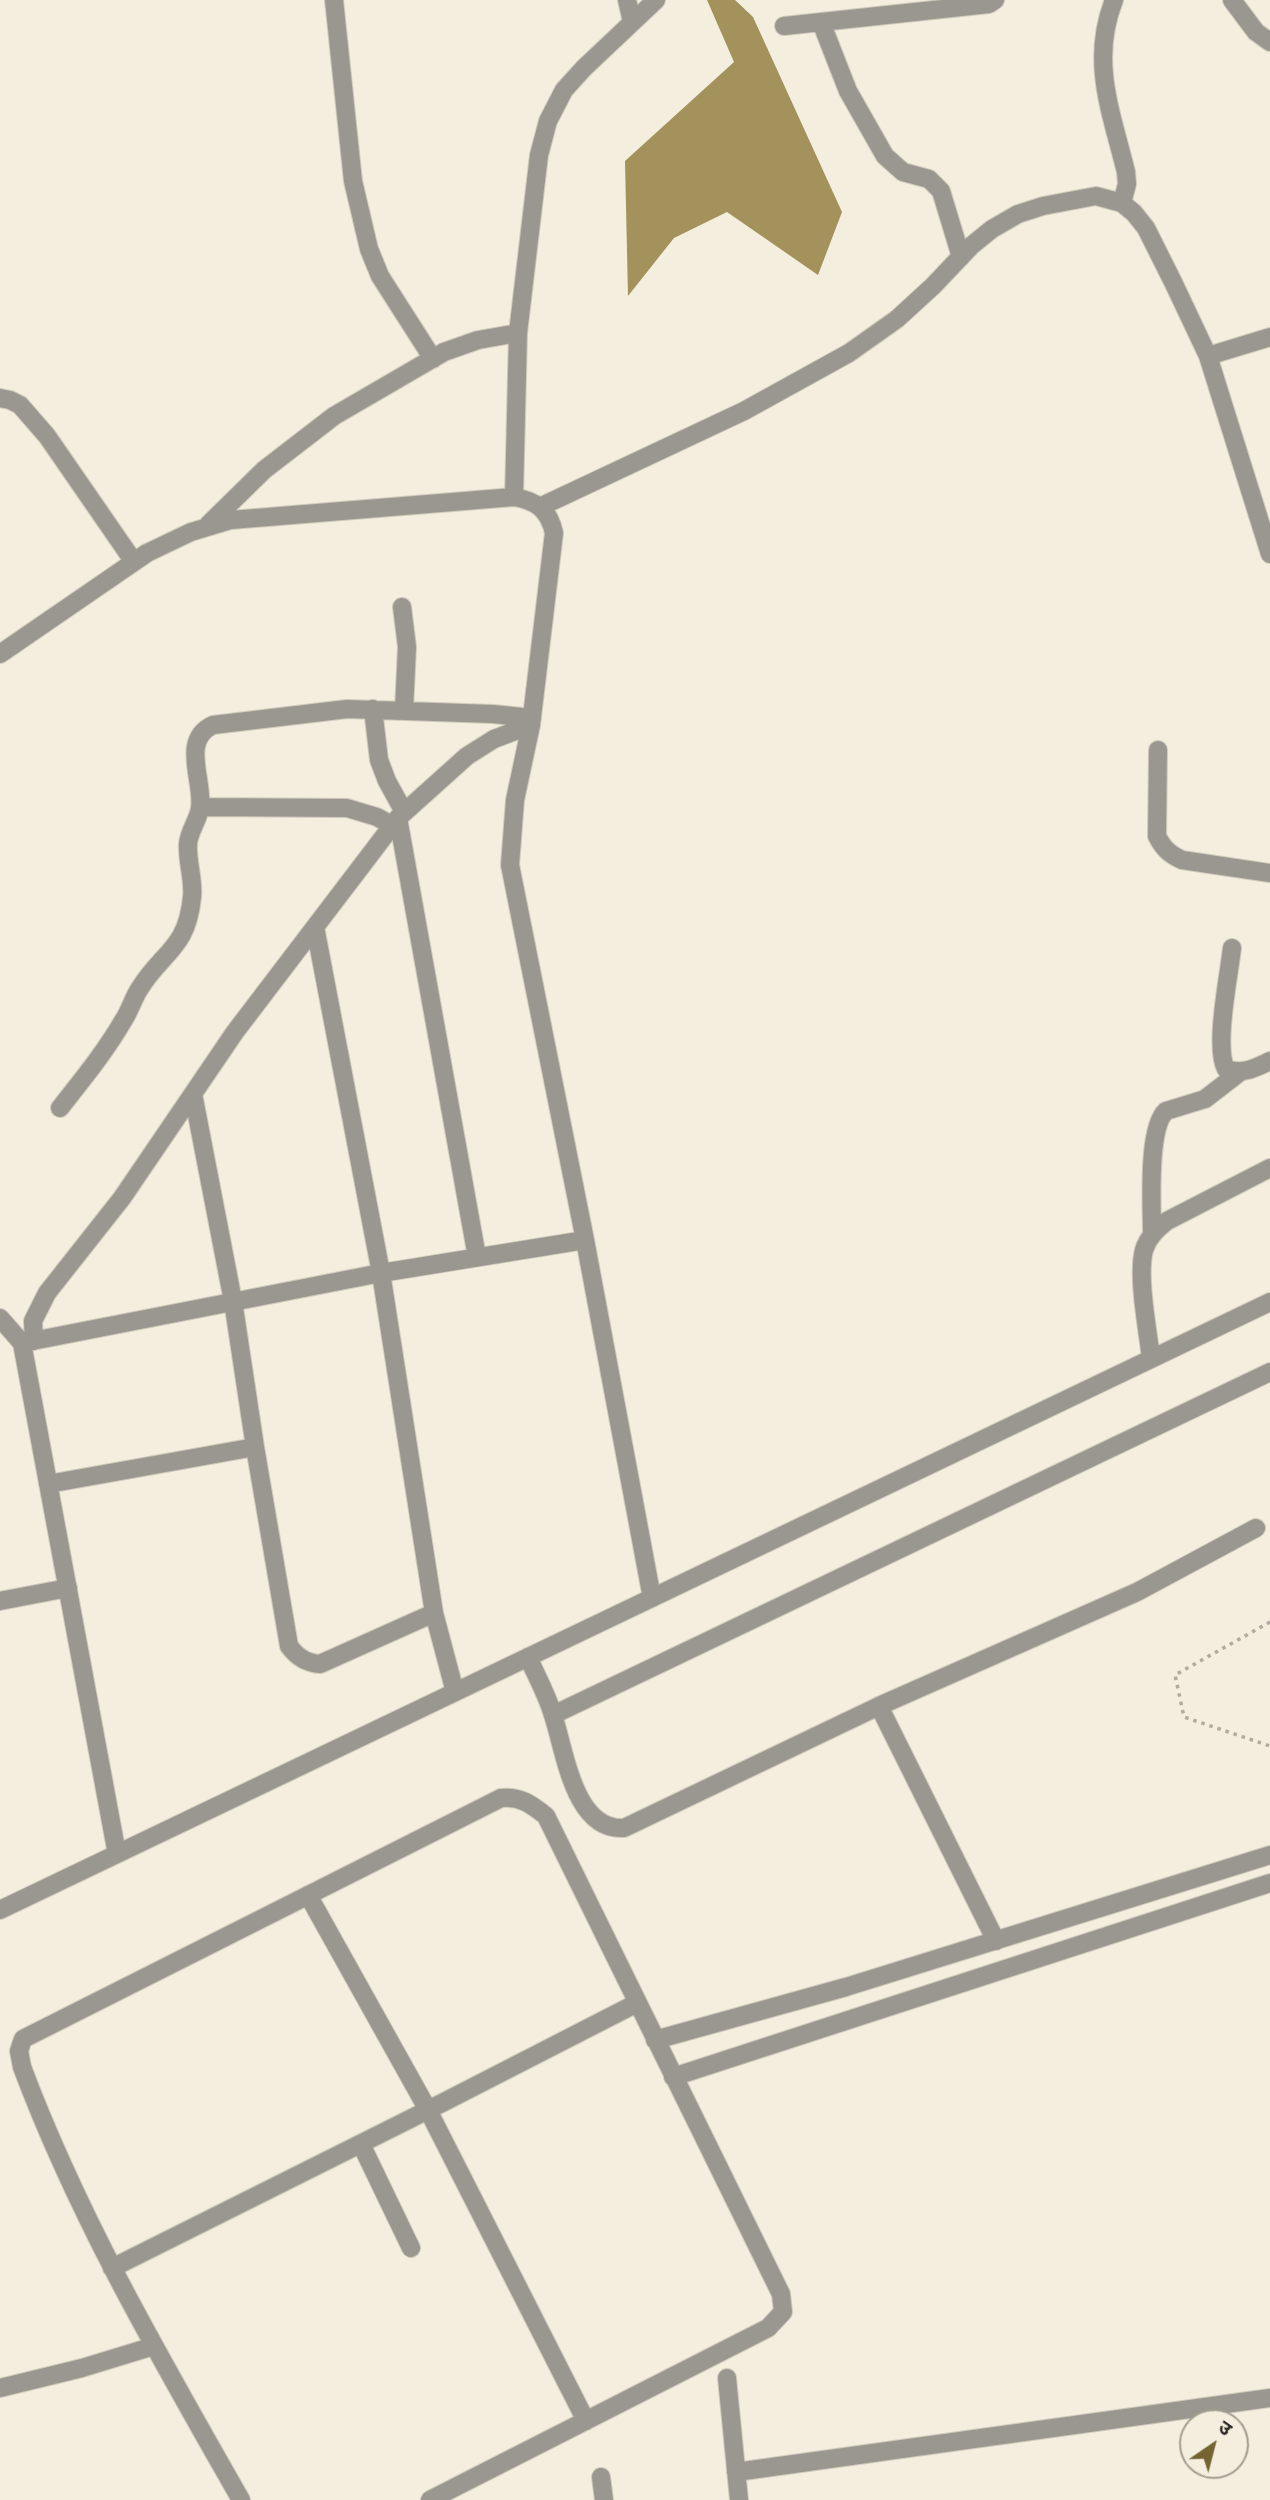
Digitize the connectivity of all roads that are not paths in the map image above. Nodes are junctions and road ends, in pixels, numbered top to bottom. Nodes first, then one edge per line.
1 (334, 0) edge
2 (626, 0) edge
3 (656, 0) edge
4 (995, 0) edge
5 (1114, 0) edge
6 (1232, 0) edge
7 (632, 22) junction
8 (821, 22) junction
9 (784, 26) dead end
10 (1270, 42) edge
11 (1122, 203) junction
12 (961, 257) junction
13 (519, 333) junction
14 (1270, 337) edge
15 (1208, 356) junction
16 (433, 359) junction
17 (0, 398) edge
18 (514, 497) junction
19 (542, 506) junction
20 (206, 528) junction
21 (1270, 554) edge
22 (134, 562) junction
23 (402, 607) dead end
24 (0, 654) edge
25 (373, 709) junction
26 (404, 710) junction
27 (532, 721) junction
28 (1158, 750) dead end
29 (200, 807) junction
30 (398, 819) junction
31 (1270, 873) edge
32 (315, 927) junction
33 (1232, 948) dead end
34 (1270, 1061) edge
35 (1240, 1072) junction
36 (192, 1094) junction
37 (60, 1108) dead end
38 (1270, 1168) edge
39 (1152, 1233) junction
40 (585, 1240) junction
41 (477, 1257) junction
42 (381, 1273) junction
43 (233, 1301) junction
44 (1270, 1302) edge
45 (0, 1318) edge
46 (28, 1342) junction
47 (1151, 1359) junction
48 (1270, 1371) edge
49 (255, 1447) junction
50 (48, 1484) junction
51 (1256, 1528) dead end
52 (68, 1588) junction
53 (652, 1598) junction
54 (0, 1601) edge
55 (434, 1613) junction
56 (528, 1657) junction
57 (455, 1692) junction
58 (879, 1706) junction
59 (553, 1715) junction
60 (117, 1854) junction
61 (1270, 1855) edge
62 (1270, 1883) edge
63 (308, 1895) junction
64 (0, 1910) edge
65 (996, 1941) junction
66 (637, 2003) junction
67 (655, 2040) junction
68 (673, 2077) junction
69 (428, 2110) junction
70 (362, 2144) junction
71 (411, 2248) dead end
72 (112, 2268) junction
73 (154, 2346) junction
74 (727, 2378) dead end
75 (0, 2388) edge
76 (1270, 2398) edge
77 (586, 2421) junction
78 (736, 2472) junction
79 (601, 2477) dead end
80 (241, 2500) edge
81 (430, 2500) edge
82 (604, 2500) edge
83 (739, 2500) edge

1 - 16 street
2 - 7 street
3 - 7 street
4 - 8 street
5 - 11 street
6 - 10 street
7 - 13 street
8 - 9 street
8 - 12 street
11 - 12 street
11 - 15 street
12 - 19 street
13 - 16 street
13 - 18 street
14 - 15 street
15 - 21 street
16 - 20 street
17 - 22 street
18 - 19 street
18 - 20 street
19 - 27 street
20 - 22 street
22 - 24 street
23 - 26 street
25 - 26 street
25 - 29 street
25 - 30 street
26 - 27 street
27 - 30 street
27 - 40 street
28 - 31 street
29 - 30 street
29 - 37 street
30 - 32 street
30 - 41 street
32 - 36 street
32 - 42 street
33 - 35 street
34 - 35 street
35 - 39 street
36 - 43 street
36 - 46 street
38 - 39 street
39 - 47 street
40 - 41 street
40 - 53 street
41 - 42 street
42 - 43 street
42 - 55 street
43 - 46 street
43 - 49 street
44 - 47 street
45 - 46 street
46 - 50 street
47 - 53 street
48 - 59 street
49 - 50 street
49 - 55 street
50 - 52 street
51 - 58 street
52 - 54 street
52 - 60 street
53 - 56 street
55 - 57 street
56 - 57 street
56 - 59 street
57 - 60 street
58 - 59 street
58 - 65 street
60 - 64 street
61 - 65 street
62 - 68 street
63 - 66 street
63 - 69 street
63 - 72 street
65 - 67 street
66 - 67 street
66 - 69 street
67 - 68 street
68 - 77 street
69 - 70 street
69 - 77 street
70 - 71 street
70 - 72 street
72 - 73 street
73 - 75 street
73 - 80 street
74 - 78 street
76 - 78 street
77 - 81 street
78 - 83 street
79 - 82 street

